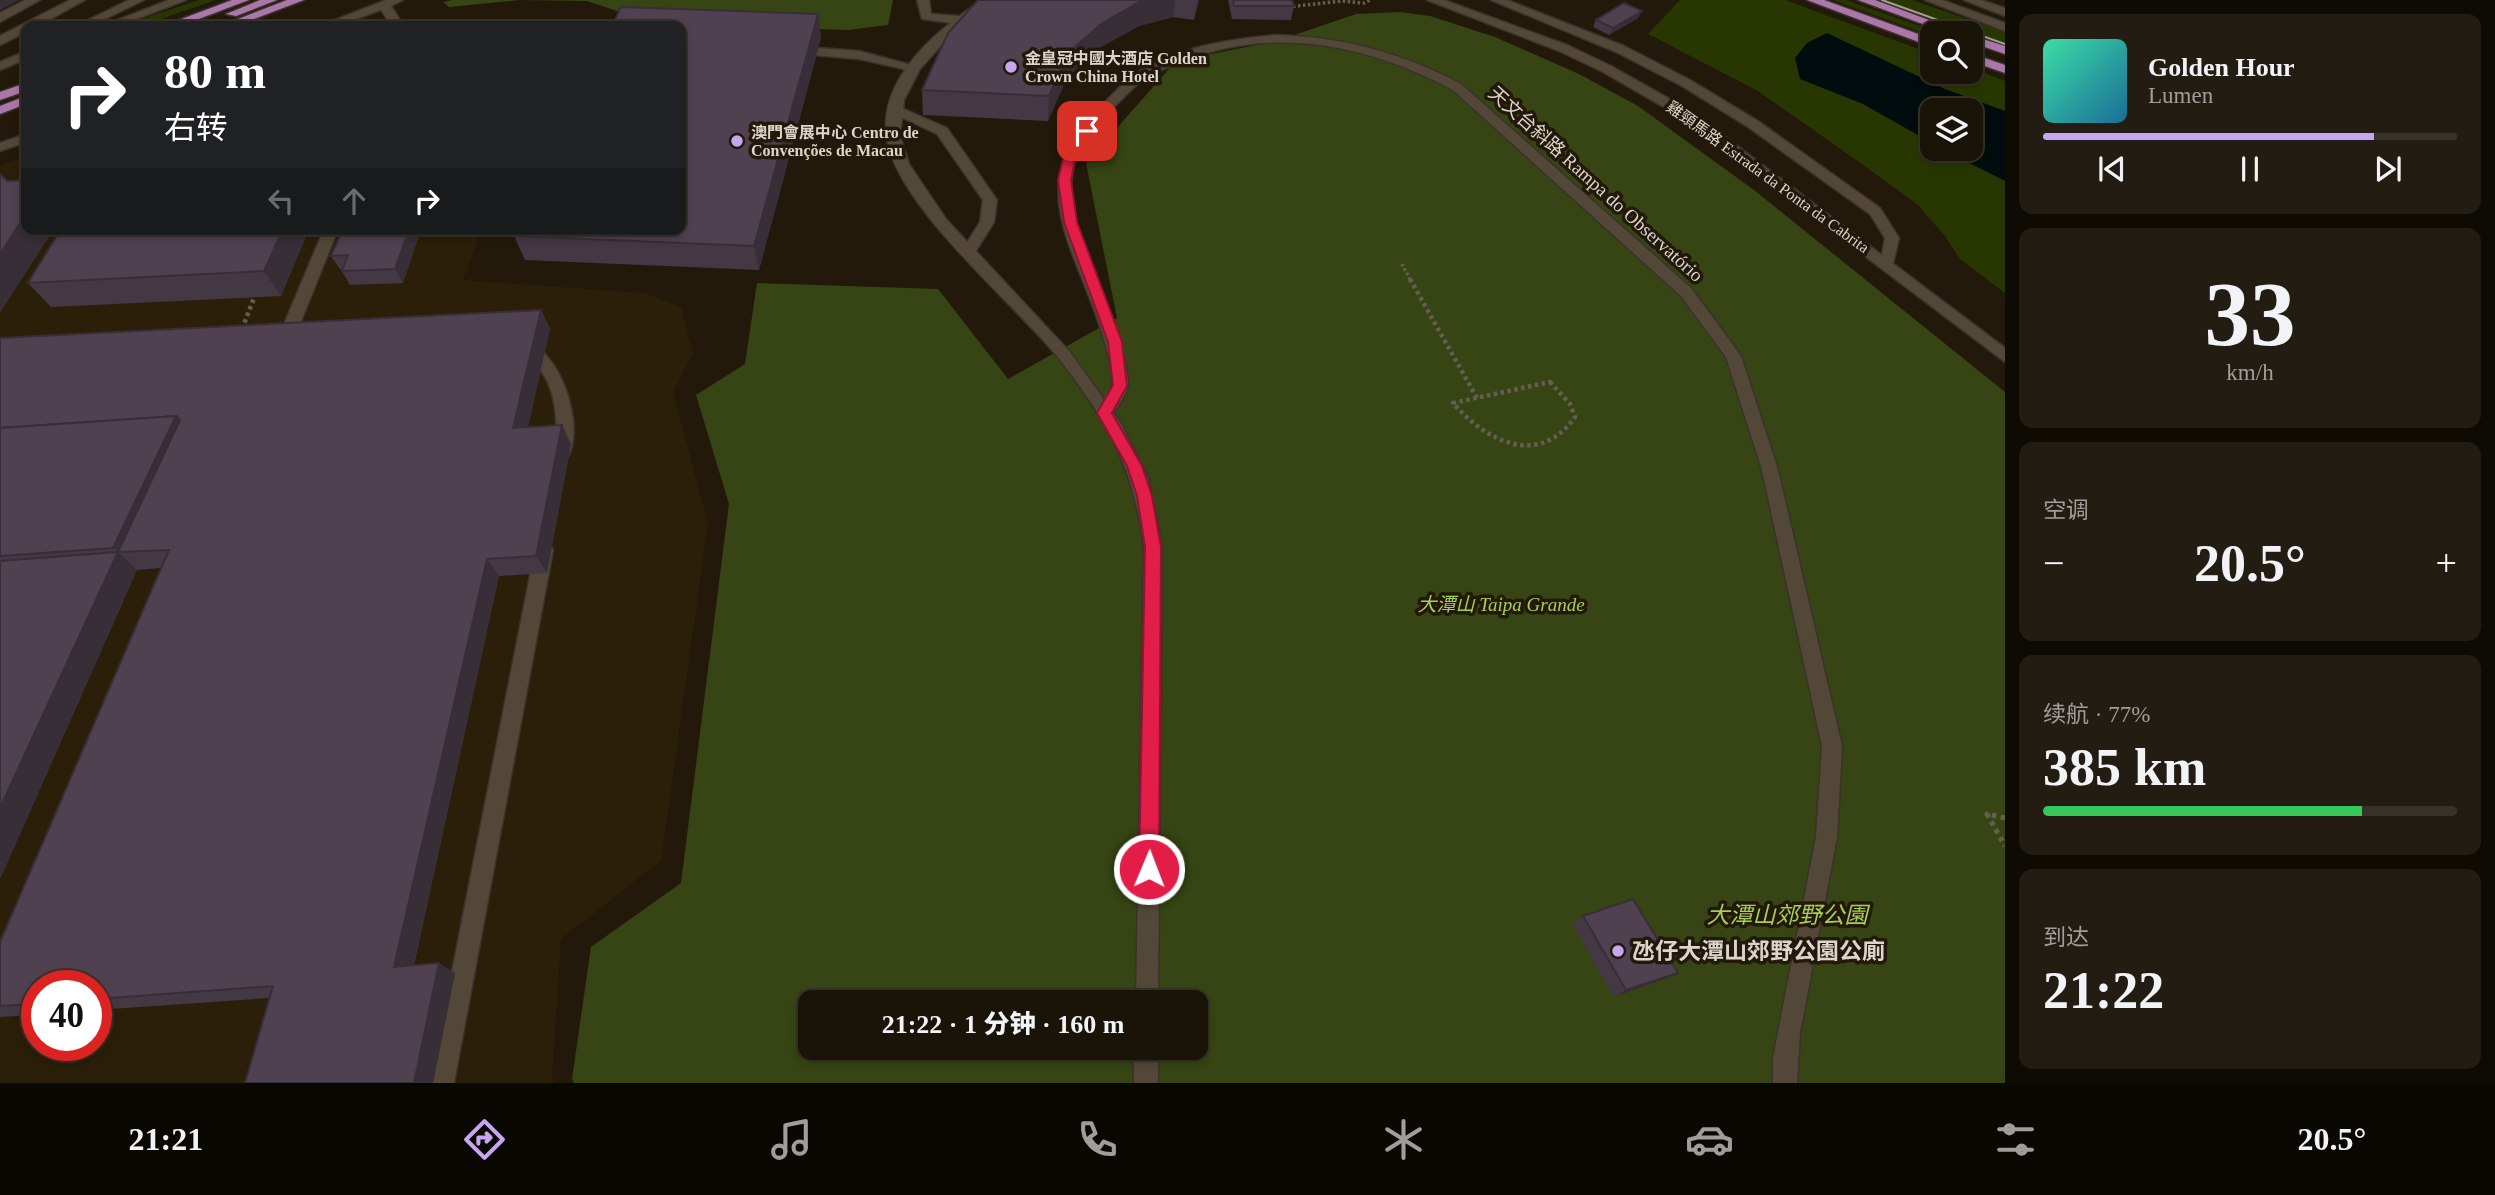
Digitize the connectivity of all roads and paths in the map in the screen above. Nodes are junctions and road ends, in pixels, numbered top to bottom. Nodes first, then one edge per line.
1 (34, 0) edge
2 (79, 0) edge
3 (138, 0) edge
4 (159, 0) edge
5 (180, 0) edge
6 (243, 0) edge
7 (271, 0) edge
8 (298, 0) edge
9 (397, 0) edge
10 (923, 0) edge
11 (990, 0) edge
12 (1370, 0) edge
13 (1433, 0) edge
14 (1497, 0) edge
15 (1813, 0) edge
16 (1864, 0) edge
17 (1931, 0) edge
18 (1970, 0) edge
19 (384, 5) junction
20 (1288, 7) edge
21 (2005, 12) edge
22 (0, 18) edge
23 (959, 20) junction
24 (39, 21) edge
25 (93, 21) edge
26 (108, 21) edge
27 (122, 21) edge
28 (183, 21) edge
29 (212, 21) edge
30 (240, 21) edge
31 (340, 21) edge
32 (395, 21) edge
33 (1924, 21) edge
34 (2005, 27) edge
35 (21, 30) edge
36 (1920, 39) edge
37 (0, 41) edge
38 (1983, 42) edge
39 (2005, 50) edge
40 (817, 52) edge
41 (21, 57) edge
42 (1983, 61) edge
43 (0, 66) edge
44 (913, 68) junction
45 (2005, 69) edge
46 (21, 79) edge
47 (0, 86) edge
48 (21, 89) edge
49 (0, 96) edge
50 (21, 102) edge
51 (895, 109) junction
52 (0, 110) edge
53 (21, 140) edge
54 (0, 147) edge
55 (844, 155) dead end
56 (868, 157) dead end
57 (328, 235) edge
58 (969, 251) junction
59 (1402, 264) dead end
60 (1887, 265) junction
61 (254, 298) edge
62 (318, 323) edge
63 (240, 333) edge
64 (515, 340) edge
65 (2005, 356) edge
66 (1477, 398) junction
67 (1105, 413) junction
68 (559, 469) edge
69 (546, 537) edge
70 (2005, 818) edge
71 (2005, 846) edge
72 (1147, 990) edge
73 (1146, 1060) edge
74 (442, 1083) edge
75 (1146, 1083) edge
76 (1785, 1083) edge

1 - 22 street
2 - 24 street
3 - 25 street
4 - 26 street
5 - 27 street
6 - 28 main road
7 - 29 main road
8 - 30 main road
9 - 19 street
10 - 23 street
11 - 23 street
12 - 20 path
13 - 60 street, 雞頸馬路 Estrada da Ponta da Cabrita
14 - 60 street
15 - 36 main road
16 - 33 main road
17 - 34 street
18 - 21 street
19 - 31 street
19 - 32 street
23 - 44 street
35 - 37 street
38 - 39 main road
40 - 44 street
41 - 43 street
42 - 45 main road
44 - 51 street
46 - 47 main road
48 - 49 main road
50 - 52 main road
51 - 58 street
51 - 58 street
53 - 54 street
55 - 56 path
57 - 62 street
58 - 67 street
59 - 66 path
60 - 65 street, 雞頸馬路 Estrada da Ponta da Cabrita
61 - 63 path, bridge
64 - 68 street
66 - 66 path
67 - 72 street
67 - 76 street, 天文台斜路 Rampa do Observatório
69 - 74 street
70 - 71 path
73 - 75 street

